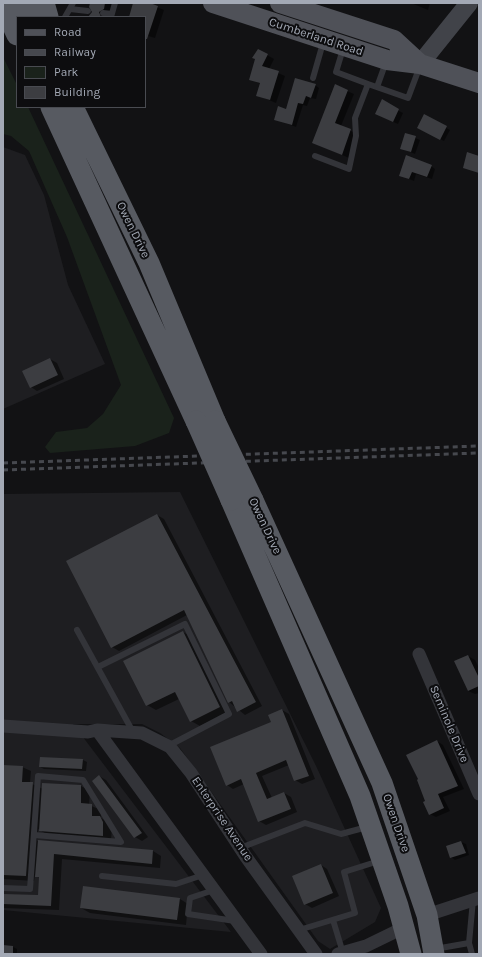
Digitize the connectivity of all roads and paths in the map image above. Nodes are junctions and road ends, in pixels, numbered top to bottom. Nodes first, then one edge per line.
1 (24, 3) edge
2 (44, 3) edge
3 (114, 3) edge
4 (213, 3) edge
5 (280, 3) edge
6 (469, 3) edge
7 (3, 5) edge
8 (71, 6) edge
9 (302, 6) edge
10 (88, 11) dead end
11 (103, 13) dead end
12 (112, 15) edge
13 (30, 16) edge
14 (48, 16) edge
15 (66, 16) edge
16 (16, 33) edge
17 (324, 39) junction
18 (344, 46) junction
19 (387, 60) junction
20 (420, 64) junction
21 (313, 78) dead end
22 (479, 83) edge
23 (368, 84) junction
24 (377, 87) junction
25 (51, 108) edge
26 (73, 108) edge
27 (315, 156) dead end
28 (206, 421) junction
29 (77, 630) dead end
30 (419, 654) dead end
31 (98, 667) junction
32 (3, 726) edge
33 (98, 730) junction
34 (133, 733) junction
35 (167, 746) junction
36 (479, 794) edge
37 (362, 799) junction
38 (371, 826) junction
39 (34, 835) junction
40 (240, 848) junction
41 (383, 860) junction
42 (203, 875) junction
43 (102, 876) dead end
44 (3, 888) edge
45 (214, 890) junction
46 (476, 899) edge
47 (427, 915) junction
48 (333, 920) junction
49 (236, 921) junction
50 (403, 928) junction
51 (299, 930) junction
52 (469, 943) junction
53 (429, 952) edge
54 (341, 953) edge
55 (261, 954) edge
56 (316, 954) edge
57 (411, 954) edge
58 (472, 954) edge

1 - 13 highway
2 - 14 highway
3 - 12 lane
4 - 17 main road, Cumberland Road
5 - 9 main road, Cumberland Road
6 - 20 main road
7 - 16 highway
8 - 10 lane
8 - 15 lane
9 - 20 main road, Cumberland Road
11 - 12 lane
17 - 18 main road, Cumberland Road
17 - 21 lane
18 - 19 main road, Cumberland Road
18 - 23 lane
19 - 20 main road, Cumberland Road
19 - 24 lane
20 - 22 main road, Cumberland Road
20 - 24 lane
23 - 24 lane
23 - 27 lane
25 - 28 highway, Owen Drive
26 - 28 highway, Owen Drive
28 - 37 highway, Owen Drive, bridge
28 - 47 highway, Owen Drive, bridge
29 - 31 lane
30 - 36 street, Seminole Drive
31 - 34 lane
31 - 35 lane
32 - 33 street, Enterprise Avenue
33 - 34 street, Enterprise Avenue
33 - 42 street
34 - 35 street, Enterprise Avenue
35 - 40 street, Enterprise Avenue
37 - 38 highway, Owen Drive
37 - 47 highway
38 - 40 lane
38 - 41 highway, Owen Drive
39 - 39 lane
39 - 44 lane
40 - 51 street, Enterprise Avenue
41 - 48 lane
41 - 50 highway, Owen Drive
42 - 43 lane
42 - 45 street
45 - 49 street
45 - 49 lane
46 - 47 street
46 - 52 lane
47 - 53 highway, Owen Drive
48 - 51 lane
48 - 54 lane
49 - 55 street
50 - 53 highway
50 - 54 street
50 - 57 highway, Owen Drive
51 - 56 street, Enterprise Avenue
52 - 53 lane
52 - 58 lane

